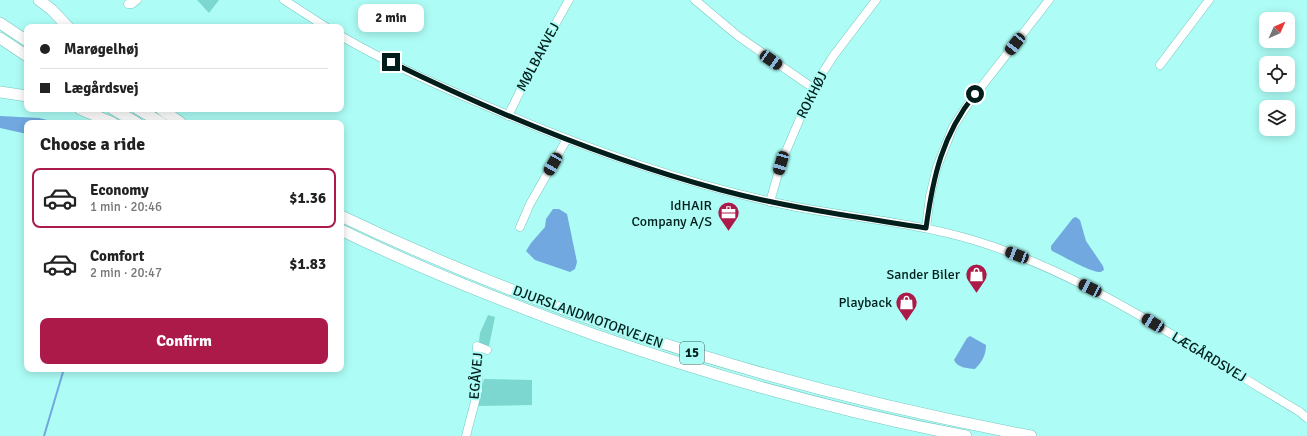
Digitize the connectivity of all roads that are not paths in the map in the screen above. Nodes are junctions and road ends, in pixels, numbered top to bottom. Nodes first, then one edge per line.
1 (39, 0) edge
2 (138, 0) edge
3 (284, 0) edge
4 (569, 0) edge
5 (695, 0) edge
6 (876, 0) edge
7 (1049, 0) edge
8 (1209, 0) edge
9 (128, 4) dead end
10 (0, 22) edge
11 (65, 24) edge
12 (321, 24) edge
13 (0, 38) edge
14 (344, 38) edge
15 (24, 39) edge
16 (24, 54) edge
17 (1160, 65) dead end
18 (813, 88) junction
19 (0, 92) edge
20 (24, 96) edge
21 (87, 112) edge
22 (118, 112) edge
23 (143, 112) edge
24 (165, 112) edge
25 (508, 116) junction
26 (106, 120) edge
27 (132, 120) edge
28 (157, 120) edge
29 (177, 120) edge
30 (567, 139) junction
31 (770, 202) junction
32 (344, 216) edge
33 (520, 226) dead end
34 (926, 228) junction
35 (344, 231) edge
36 (344, 238) edge
37 (487, 294) junction
38 (487, 350) dead end
39 (1307, 418) edge
40 (466, 436) edge
41 (966, 436) edge
42 (1031, 436) edge

1 - 11 highway
2 - 9 street
3 - 12 street
4 - 25 street, MØLBAKVEJ
5 - 18 street
6 - 18 street, ROKHØJ
7 - 34 street
8 - 17 street
10 - 15 highway
13 - 16 highway
14 - 25 street, LÆGÅRDSVEJ
18 - 31 street, ROKHØJ
19 - 20 highway
21 - 26 highway
22 - 27 highway
23 - 28 highway
24 - 29 highway
25 - 30 street, LÆGÅRDSVEJ
30 - 31 street, LÆGÅRDSVEJ
30 - 33 street
31 - 34 street, LÆGÅRDSVEJ
32 - 42 highway, DJURSLANDMOTORVEJEN / 15
34 - 39 street, LÆGÅRDSVEJ
35 - 37 highway, DJURSLANDMOTORVEJEN / 15
36 - 37 highway
37 - 41 highway, DJURSLANDMOTORVEJEN / 15
38 - 40 street, EGÅVEJ

